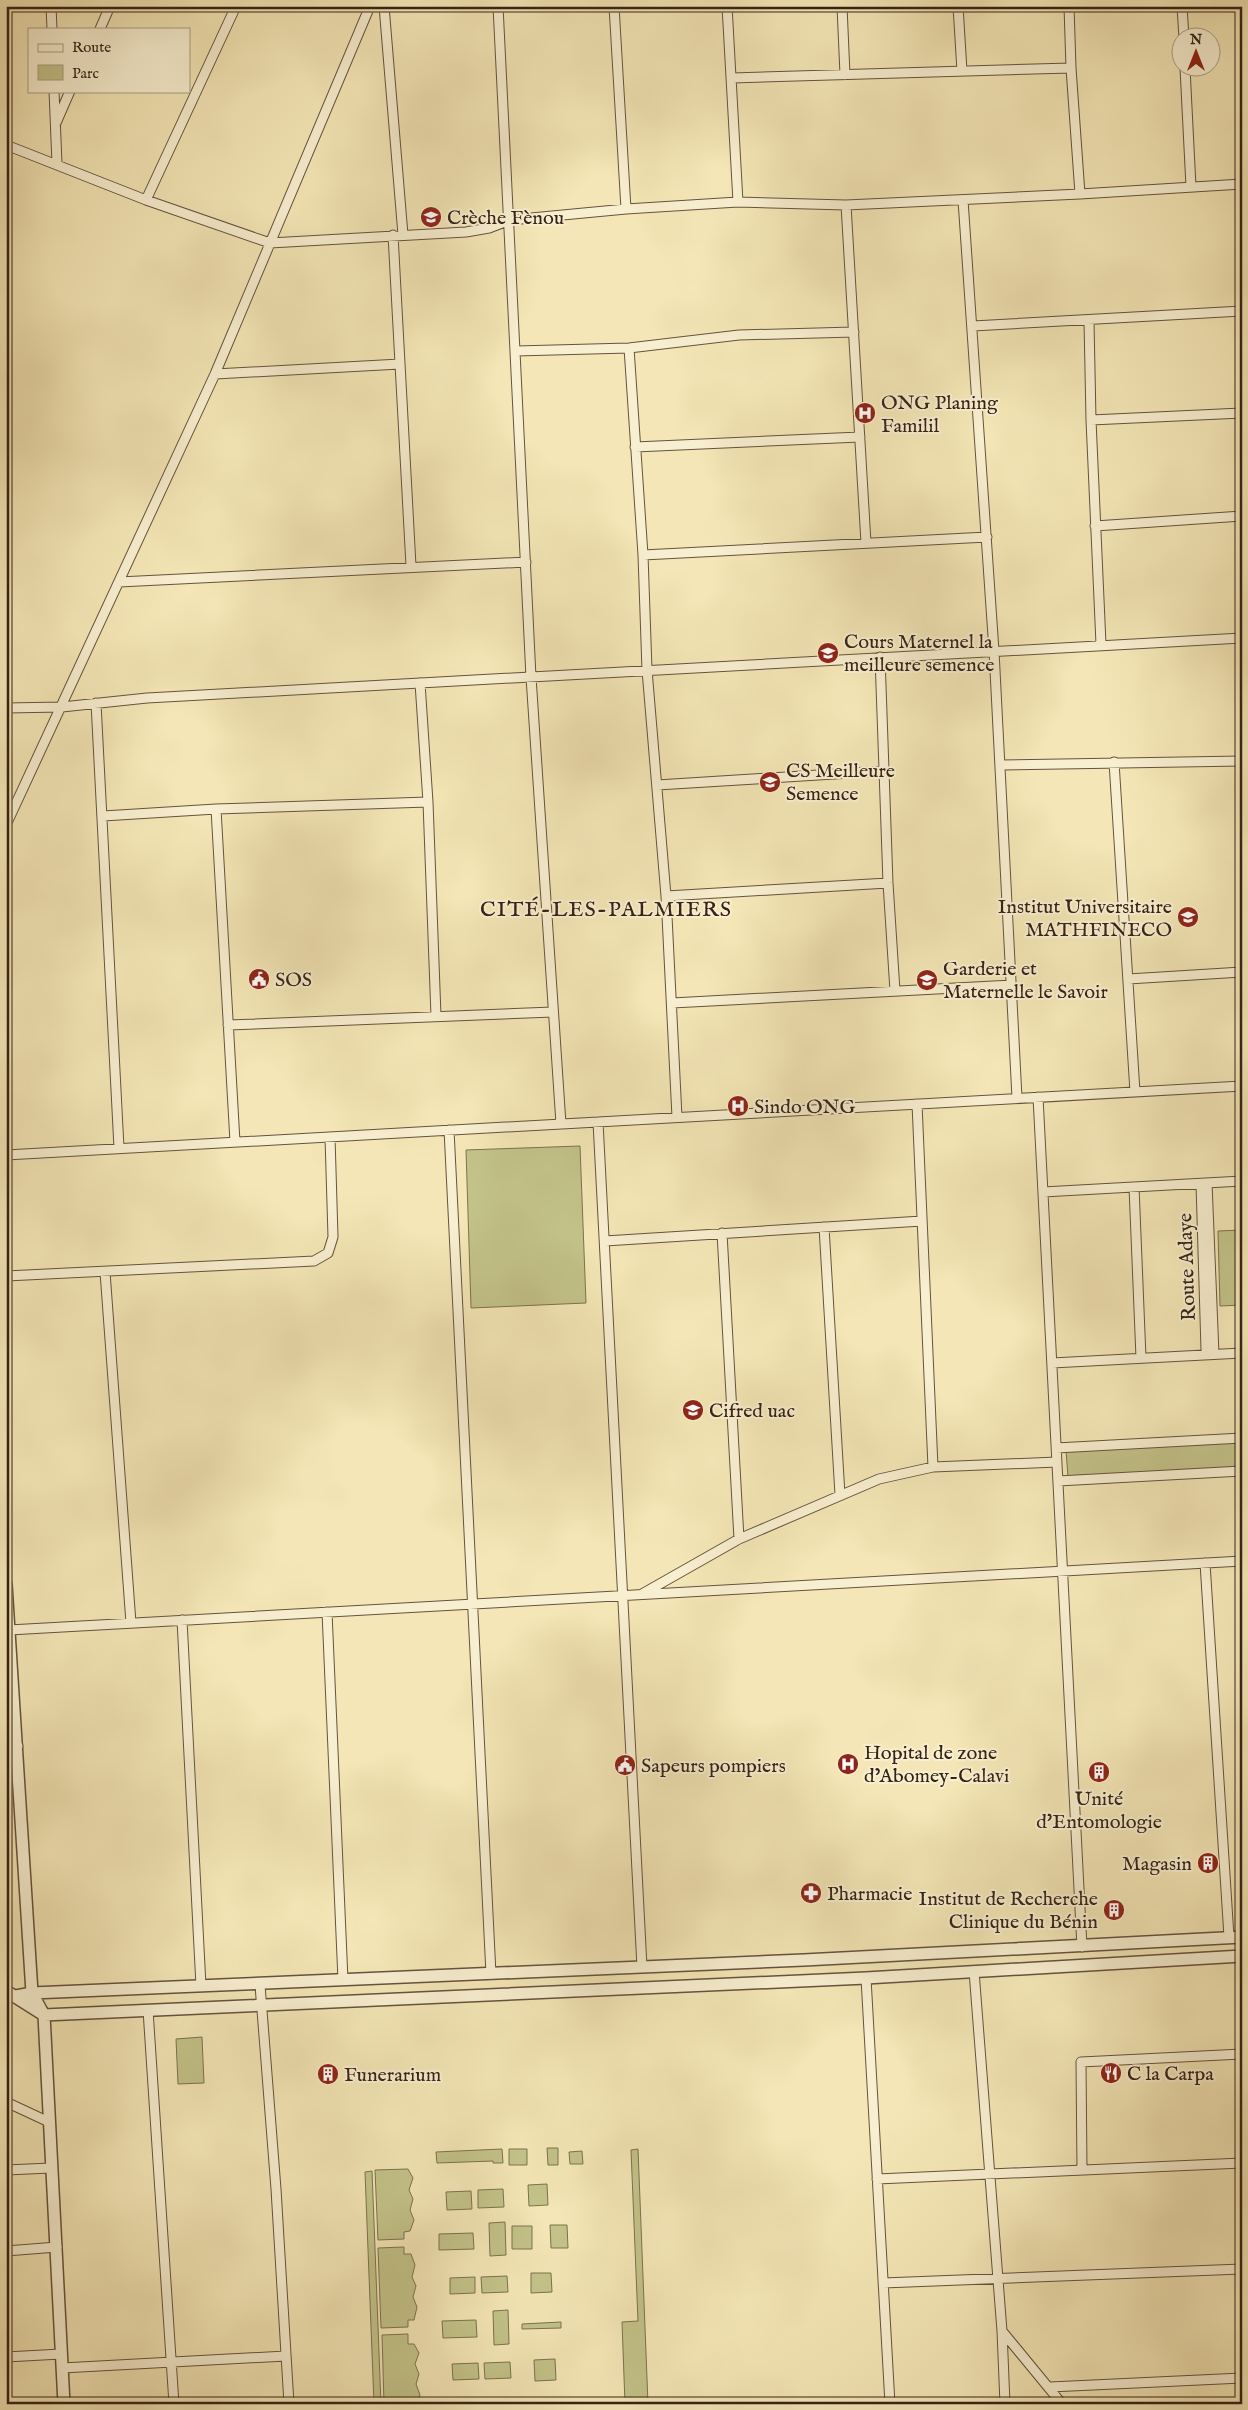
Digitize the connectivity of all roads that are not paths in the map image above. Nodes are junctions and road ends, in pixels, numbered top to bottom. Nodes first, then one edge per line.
1 (51, 6) edge
2 (110, 6) edge
3 (236, 6) edge
4 (370, 6) edge
5 (384, 6) edge
6 (498, 6) edge
7 (614, 6) edge
8 (727, 6) edge
9 (842, 6) edge
10 (958, 6) edge
11 (1069, 6) edge
12 (1182, 6) edge
13 (52, 28) edge
14 (100, 28) edge
15 (1183, 28) edge
16 (1071, 68) junction
17 (962, 71) junction
18 (845, 75) junction
19 (732, 78) junction
20 (1186, 78) edge
21 (54, 92) edge
22 (70, 92) edge
23 (55, 125) junction
24 (6, 145) edge
25 (57, 164) junction
26 (1242, 184) edge
27 (1191, 187) junction
28 (1080, 194) junction
29 (146, 200) junction
30 (963, 200) junction
31 (738, 202) junction
32 (846, 205) junction
33 (626, 209) junction
34 (510, 220) junction
35 (398, 235) junction
36 (270, 243) junction
37 (1242, 311) edge
38 (1089, 321) junction
39 (973, 326) junction
40 (854, 332) junction
41 (628, 348) junction
42 (516, 351) junction
43 (400, 364) junction
44 (215, 374) junction
45 (1242, 412) edge
46 (1091, 420) junction
47 (860, 437) junction
48 (635, 447) junction
49 (1242, 516) edge
50 (1095, 526) junction
51 (987, 537) junction
52 (866, 543) junction
53 (643, 555) junction
54 (526, 562) junction
55 (412, 566) junction
56 (119, 582) junction
57 (1242, 638) edge
58 (1101, 644) junction
59 (994, 651) junction
60 (880, 658) junction
61 (646, 670) junction
62 (531, 677) junction
63 (420, 683) junction
64 (96, 703) junction
65 (62, 707) junction
66 (6, 708) edge
67 (1242, 761) edge
68 (1114, 762) junction
69 (1001, 765) junction
70 (884, 771) junction
71 (656, 785) junction
72 (428, 802) junction
73 (216, 808) junction
74 (103, 816) junction
75 (6, 825) edge
76 (888, 883) junction
77 (666, 896) junction
78 (1242, 972) edge
79 (1128, 979) junction
80 (1012, 985) junction
81 (895, 991) junction
82 (672, 1003) junction
83 (553, 1012) junction
84 (436, 1016) junction
85 (228, 1025) junction
86 (1242, 1086) edge
87 (1135, 1092) junction
88 (1038, 1097) junction
89 (1018, 1098) junction
90 (917, 1104) junction
91 (677, 1117) junction
92 (598, 1122) junction
93 (561, 1124) junction
94 (449, 1130) junction
95 (330, 1137) junction
96 (235, 1142) junction
97 (119, 1148) junction
98 (6, 1155) edge
99 (1242, 1181) edge
100 (1204, 1183) junction
101 (1134, 1187) junction
102 (1043, 1192) junction
103 (922, 1221) junction
104 (824, 1227) junction
105 (722, 1233) junction
106 (604, 1240) junction
107 (105, 1272) junction
108 (6, 1276) edge
109 (1210, 1352) junction
110 (1242, 1353) edge
111 (1141, 1358) junction
112 (1052, 1363) junction
113 (1242, 1438) edge
114 (1056, 1448) junction
115 (1057, 1462) junction
116 (933, 1467) junction
117 (1242, 1471) edge
118 (1058, 1481) junction
119 (840, 1495) junction
120 (739, 1539) junction
121 (1242, 1561) edge
122 (1205, 1563) junction
123 (1062, 1572) junction
124 (6, 1584) edge
125 (623, 1596) junction
126 (640, 1596) junction
127 (473, 1605) junction
128 (327, 1612) junction
129 (182, 1620) junction
130 (131, 1623) junction
131 (9, 1630) junction
132 (9, 1667) edge
133 (6, 1735) edge
134 (18, 1746) junction
135 (1242, 1937) edge
136 (1229, 1938) junction
137 (1082, 1947) junction
138 (1242, 1956) edge
139 (642, 1967) junction
140 (974, 1971) junction
141 (491, 1974) junction
142 (866, 1978) junction
143 (343, 1980) junction
144 (260, 1985) junction
145 (201, 1986) junction
146 (11, 1993) edge
147 (32, 1993) junction
148 (262, 2005) junction
149 (148, 2010) junction
150 (44, 2015) junction
151 (1242, 2054) edge
152 (6, 2102) edge
153 (49, 2122) junction
154 (1242, 2162) edge
155 (52, 2168) junction
156 (6, 2170) edge
157 (1082, 2170) junction
158 (988, 2174) junction
159 (877, 2179) junction
160 (57, 2247) junction
161 (6, 2251) edge
162 (1242, 2269) edge
163 (996, 2278) junction
164 (883, 2283) junction
165 (1002, 2331) junction
166 (61, 2354) junction
167 (286, 2356) junction
168 (6, 2357) edge
169 (171, 2362) junction
170 (62, 2368) junction
171 (1242, 2378) edge
172 (1050, 2387) junction
173 (64, 2404) edge
174 (174, 2404) edge
175 (289, 2404) edge
176 (890, 2404) edge
177 (1005, 2404) edge
178 (1062, 2404) edge

1 - 13 street
2 - 14 street
3 - 29 street
4 - 36 street
5 - 35 street
6 - 34 street
7 - 33 street
8 - 19 street
9 - 18 street
10 - 17 street
11 - 16 street
12 - 15 street
16 - 17 street
16 - 28 street
17 - 18 street
18 - 19 street
19 - 31 street
20 - 27 street
21 - 23 street
22 - 23 street
23 - 25 street
24 - 25 street
25 - 29 street
26 - 27 street
27 - 28 street
28 - 30 street
29 - 36 street
30 - 32 street
30 - 39 street
31 - 32 street
31 - 33 street
32 - 40 street
33 - 34 street
34 - 35 street
34 - 42 street
35 - 36 street
35 - 43 street
36 - 44 street
37 - 38 street
38 - 39 street
38 - 46 street
39 - 51 street
40 - 41 street
40 - 47 street
41 - 42 street
41 - 48 street
42 - 54 street
43 - 44 street
43 - 55 street
44 - 56 street
45 - 46 street
46 - 50 street
47 - 48 street
47 - 52 street
48 - 53 street
49 - 50 street
50 - 58 street
51 - 52 street
51 - 59 street
52 - 53 street
53 - 61 street
54 - 55 street
54 - 62 street
55 - 56 street
56 - 65 street
57 - 58 street
58 - 59 street
59 - 60 street
59 - 69 street
60 - 61 street
60 - 70 street
61 - 62 street
61 - 71 street
62 - 63 street
62 - 83 street
63 - 64 street
63 - 72 street
64 - 65 street
64 - 74 street
65 - 66 street
65 - 75 street
67 - 68 street
68 - 69 street
68 - 79 street
69 - 80 street
70 - 71 street
70 - 76 street
71 - 77 street
72 - 73 street
72 - 84 street
73 - 74 street
73 - 85 street
74 - 97 street
76 - 77 street
76 - 81 street
77 - 82 street
78 - 79 street
79 - 87 street
80 - 81 street
80 - 89 street
81 - 82 street
82 - 91 street
83 - 84 street
83 - 93 street
84 - 85 street
85 - 96 street
86 - 87 street
87 - 88 street
88 - 89 street
88 - 102 street
89 - 90 street
90 - 91 street
90 - 103 street
91 - 92 street
92 - 93 street
92 - 106 street
93 - 94 street
94 - 95 street
94 - 127 street
95 - 96 street
95 - 107 street
96 - 97 street
97 - 98 street
99 - 100 street
100 - 101 street
100 - 109 street
101 - 102 street
101 - 111 street
102 - 112 street
103 - 104 street
103 - 116 street
104 - 105 street
104 - 119 street
105 - 106 street
105 - 120 street
106 - 125 street
107 - 108 street
107 - 130 street
109 - 110 street
109 - 111 street
111 - 112 street
112 - 114 street
113 - 114 street
114 - 115 street
115 - 116 street
115 - 118 street
116 - 119 street
117 - 118 street
118 - 123 street
119 - 120 street
120 - 126 street
121 - 122 street
122 - 123 street
122 - 136 street
123 - 126 street
123 - 137 street
124 - 131 street
125 - 126 street
125 - 127 street
125 - 139 street
127 - 128 street
127 - 141 street
128 - 129 street
128 - 143 street
129 - 130 street
129 - 145 street
130 - 131 street
131 - 132 street
132 - 134 street
133 - 134 street
134 - 147 street
135 - 136 street
136 - 137 street
137 - 139 street
138 - 140 street
139 - 141 street
140 - 142 street
140 - 158 street
141 - 143 street
142 - 148 street
142 - 159 street
143 - 144 street
144 - 145 street
144 - 148 street
145 - 147 street
146 - 147 street
146 - 150 street
147 - 150 street
148 - 149 street
148 - 167 street
149 - 150 street
149 - 169 street
150 - 153 street
151 - 157 street
152 - 153 street
153 - 155 street
154 - 157 street
155 - 156 street
155 - 160 street
157 - 158 street
158 - 159 street
158 - 163 street
159 - 164 street
160 - 161 street
160 - 166 street
162 - 163 street
163 - 164 street
163 - 165 street
164 - 176 street
165 - 172 street
165 - 177 street
166 - 168 street
166 - 170 street
167 - 169 street
167 - 175 street
169 - 170 street
169 - 174 street
170 - 173 street
171 - 172 street
172 - 178 street

